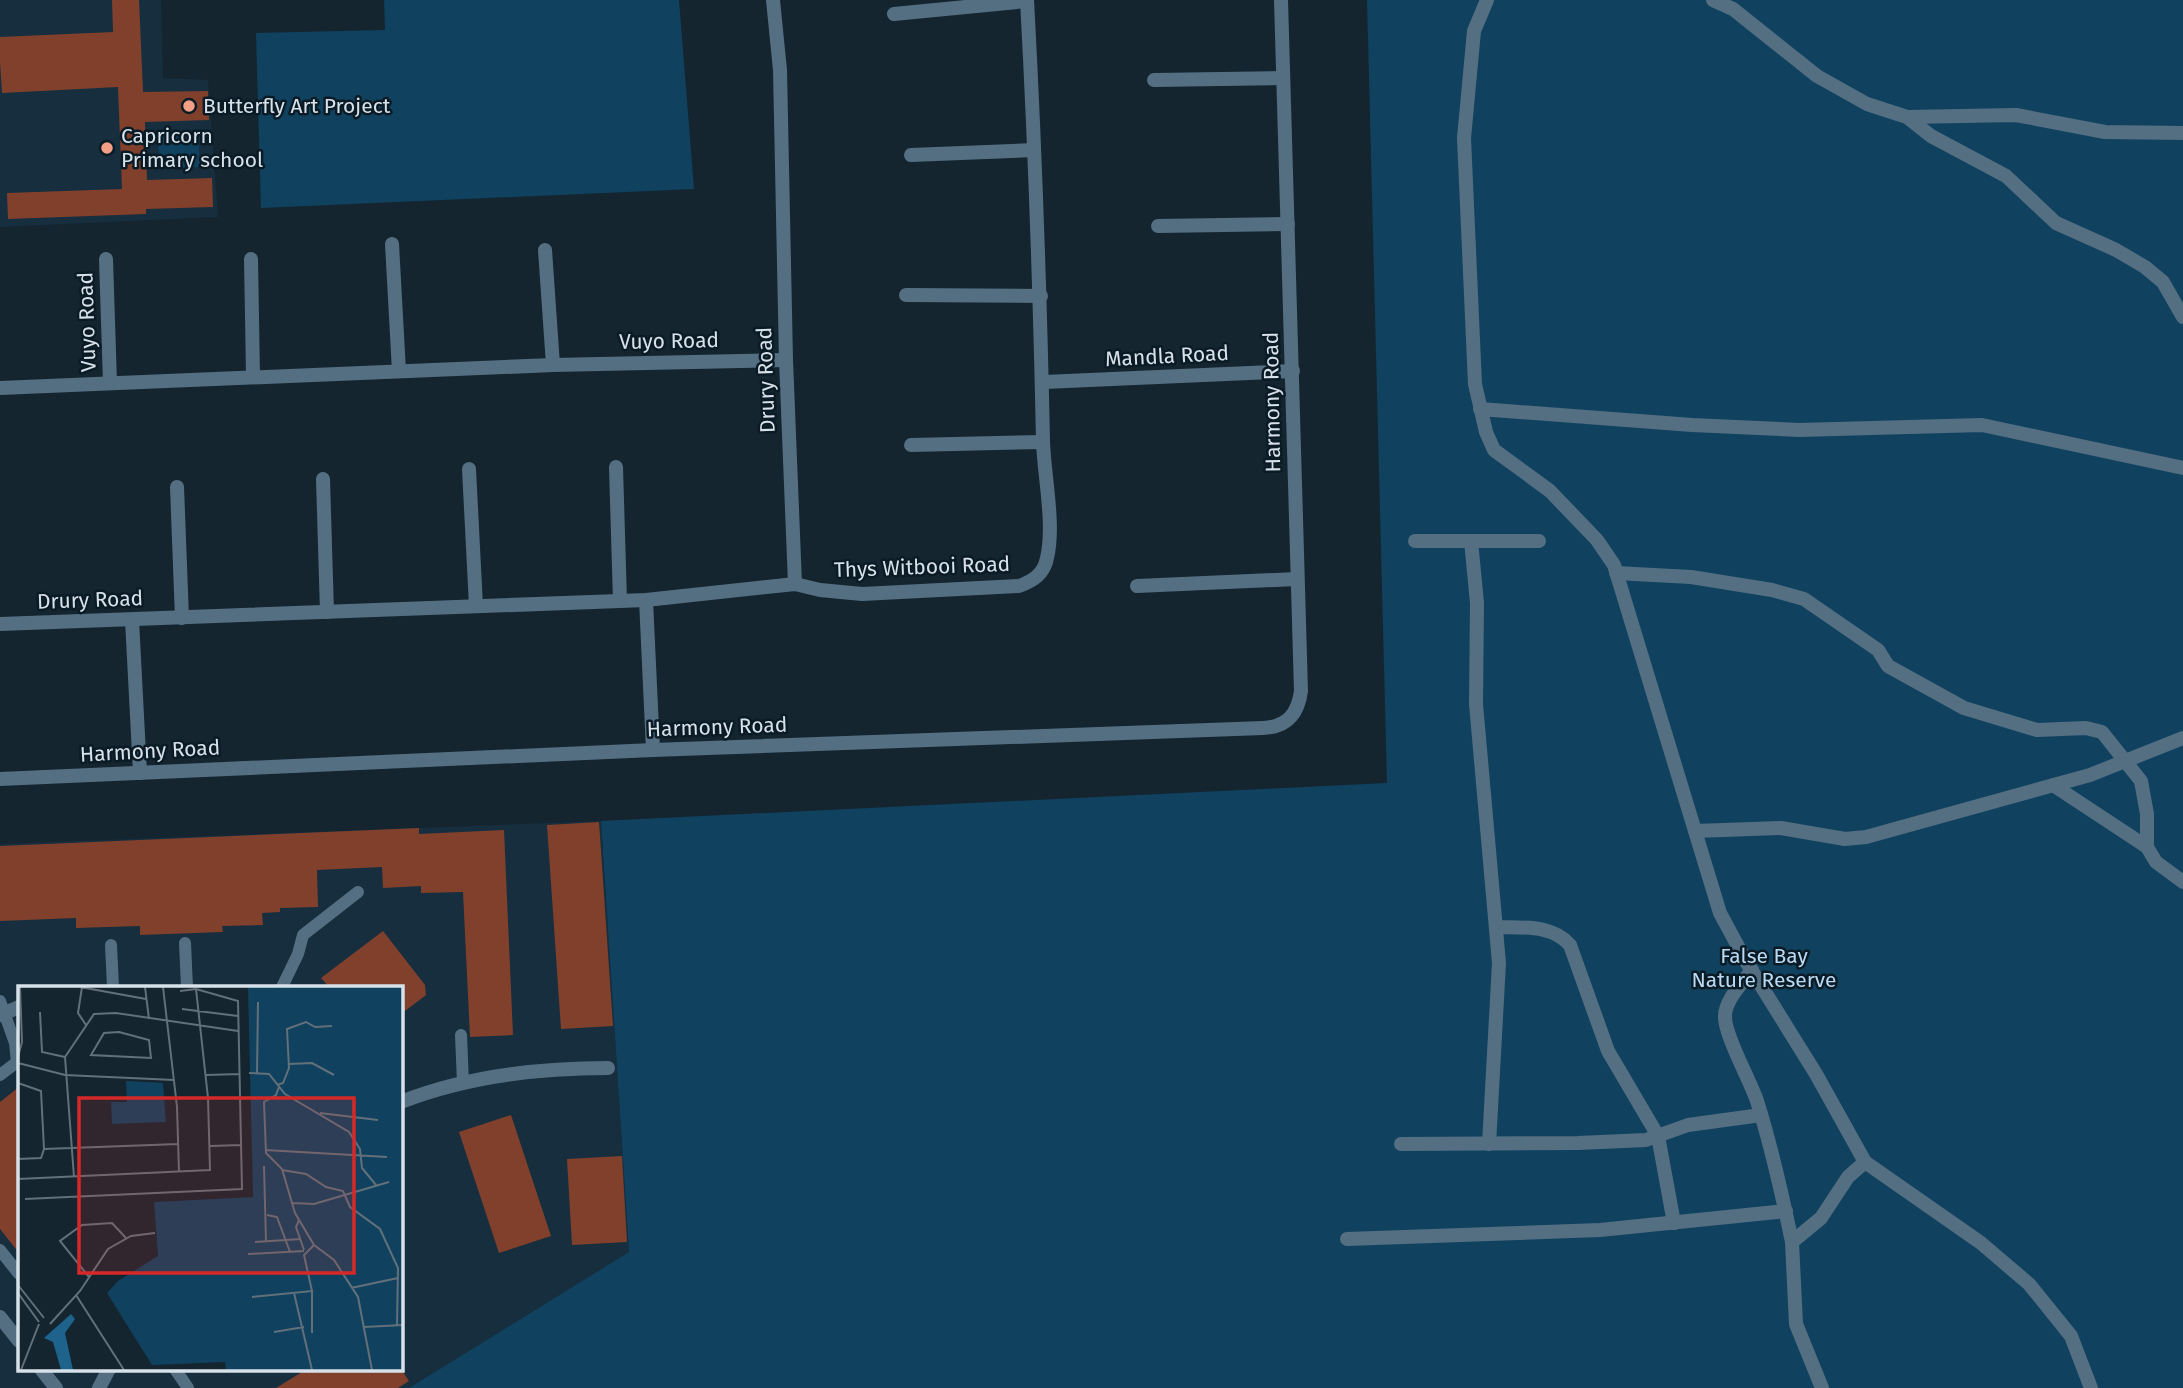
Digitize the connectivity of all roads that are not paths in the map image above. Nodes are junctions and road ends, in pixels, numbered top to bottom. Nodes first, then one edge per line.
1 (773, 0) edge
2 (1027, 0) edge
3 (1281, 0) edge
4 (1488, 0) edge
5 (1713, 0) edge
6 (894, 14) dead end
7 (1283, 78) junction
8 (1154, 80) dead end
9 (1907, 117) junction
10 (2183, 132) edge
11 (1034, 149) junction
12 (911, 155) dead end
13 (1288, 224) junction
14 (1158, 226) dead end
15 (392, 244) dead end
16 (545, 250) dead end
17 (106, 259) dead end
18 (251, 259) dead end
19 (906, 295) dead end
20 (1041, 296) junction
21 (2183, 317) edge
22 (786, 360) junction
23 (553, 365) junction
24 (399, 371) junction
25 (1293, 371) junction
26 (253, 376) junction
27 (110, 383) junction
28 (1044, 383) junction
29 (0, 388) edge
30 (1480, 409) junction
31 (1043, 442) junction
32 (911, 444) dead end
33 (615, 467) dead end
34 (2183, 468) edge
35 (469, 469) dead end
36 (323, 480) dead end
37 (177, 487) dead end
38 (1415, 541) dead end
39 (1471, 541) junction
40 (1539, 541) dead end
41 (1616, 573) junction
42 (1297, 579) junction
43 (795, 584) junction
44 (1138, 586) dead end
45 (646, 600) junction
46 (620, 601) junction
47 (476, 606) junction
48 (327, 612) junction
49 (182, 618) junction
50 (132, 620) junction
51 (0, 624) edge
52 (2183, 738) edge
53 (653, 750) junction
54 (2127, 762) junction
55 (140, 773) junction
56 (0, 779) edge
57 (2053, 785) junction
58 (1695, 831) junction
59 (2147, 847) junction
60 (2183, 883) edge
61 (358, 892) dead end
62 (1497, 927) junction
63 (185, 943) dead end
64 (111, 945) dead end
65 (1752, 970) junction
66 (113, 986) edge
67 (187, 986) edge
68 (282, 986) edge
69 (2, 1009) edge
70 (461, 1035) dead end
71 (608, 1068) dead end
72 (0, 1076) edge
73 (463, 1083) junction
74 (402, 1102) edge
75 (1761, 1115) junction
76 (1658, 1136) junction
77 (1401, 1144) dead end
78 (1489, 1144) junction
79 (1866, 1163) junction
80 (1786, 1211) junction
81 (1674, 1223) junction
82 (1347, 1239) dead end
83 (1792, 1242) junction
84 (0, 1250) edge
85 (18, 1274) edge
86 (0, 1317) edge
87 (18, 1340) edge
88 (42, 1370) edge
89 (108, 1370) edge
90 (176, 1370) edge
91 (56, 1388) edge
92 (99, 1388) edge
93 (188, 1388) edge
94 (1822, 1388) edge
95 (2091, 1388) edge

1 - 22 street, Drury Road
2 - 6 street, Thys Witbooi Road
2 - 11 street, Thys Witbooi Road
3 - 7 street, Harmony Road
4 - 30 street
5 - 9 street
7 - 8 street
7 - 13 street, Harmony Road
9 - 10 street
9 - 21 street
11 - 12 street
11 - 20 street, Thys Witbooi Road
13 - 14 street
13 - 25 street, Harmony Road
15 - 24 street
16 - 23 street
17 - 27 street, Vuyo Road
18 - 26 street
19 - 20 street
20 - 28 street, Thys Witbooi Road
22 - 23 street, Vuyo Road
22 - 43 street, Drury Road
23 - 24 street, Vuyo Road
24 - 26 street, Vuyo Road
25 - 28 street, Mandla Road
25 - 42 street, Harmony Road
26 - 27 street, Vuyo Road
27 - 29 street, Vuyo Road
28 - 31 street, Thys Witbooi Road
30 - 34 street
30 - 41 street
31 - 32 street
31 - 43 street, Thys Witbooi Road
33 - 46 street
35 - 47 street
36 - 48 street
37 - 49 street
38 - 39 street
39 - 40 street
39 - 62 street
41 - 54 street
41 - 58 street
42 - 44 street
42 - 53 street, Harmony Road
43 - 45 street, Drury Road
45 - 46 street, Drury Road
45 - 53 street
46 - 47 street, Drury Road
47 - 48 street, Drury Road
48 - 49 street, Drury Road
49 - 50 street, Drury Road
50 - 51 street, Drury Road
50 - 55 street
52 - 54 street
53 - 55 street, Harmony Road
54 - 57 street
54 - 59 street
55 - 56 street, Harmony Road
57 - 58 street
57 - 59 street
58 - 65 street
59 - 60 street
61 - 68 lane
62 - 76 street
62 - 78 street
63 - 67 lane
64 - 66 lane
65 - 75 street
65 - 79 street
69 - 72 lane
70 - 73 lane
71 - 73 street
73 - 74 street
75 - 76 street
75 - 80 street
76 - 78 street
76 - 81 street
77 - 78 street
79 - 83 street
79 - 95 street
80 - 81 street
80 - 83 street
81 - 82 street
83 - 94 street
84 - 85 lane
86 - 87 street
88 - 91 street
89 - 92 street
90 - 93 lane

